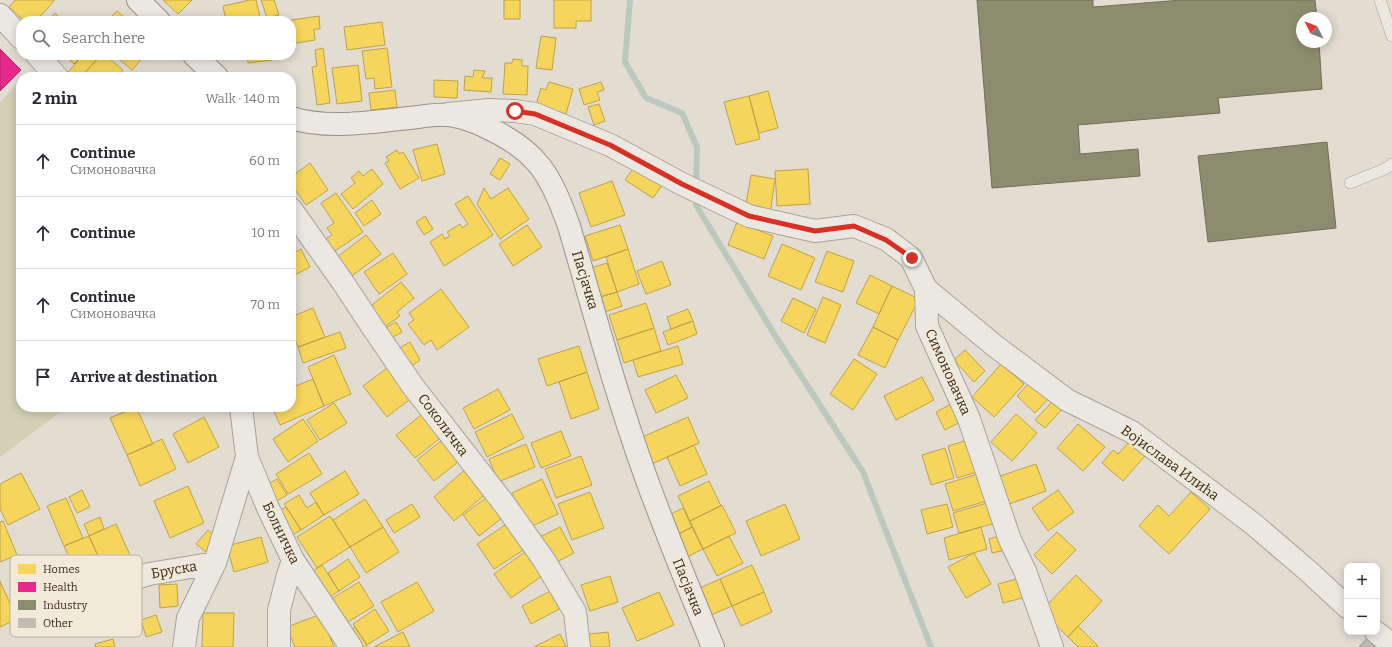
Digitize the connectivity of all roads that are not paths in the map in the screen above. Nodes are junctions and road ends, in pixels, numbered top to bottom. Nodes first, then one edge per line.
1 (138, 0) edge
2 (1380, 0) edge
3 (0, 15) edge
4 (154, 16) edge
5 (16, 33) edge
6 (1392, 36) edge
7 (42, 60) edge
8 (199, 60) edge
9 (52, 72) edge
10 (212, 72) edge
11 (446, 115) junction
12 (296, 119) edge
13 (1392, 164) edge
14 (1350, 183) dead end
15 (296, 216) edge
16 (926, 289) junction
17 (242, 412) edge
18 (247, 457) junction
19 (293, 560) junction
20 (215, 563) junction
21 (142, 576) edge
22 (1344, 604) edge
23 (1380, 635) edge
24 (1392, 645) edge
25 (184, 647) edge
26 (279, 647) edge
27 (351, 647) edge
28 (579, 647) edge
29 (713, 647) edge
30 (1052, 647) edge

1 - 4 street
2 - 6 lane
3 - 5 street
7 - 9 street
8 - 10 street
11 - 12 street, Пасјачка
11 - 16 street, Симоновачка
11 - 29 street, Пасјачка
13 - 14 lane
15 - 28 street, Соколичка
16 - 22 street, Војислава Илића
16 - 30 street, Симоновачка
17 - 18 street, Болничка
18 - 19 street, Болничка
18 - 20 street
19 - 26 street
19 - 27 street, Болничка
20 - 21 street, Бруска
20 - 25 street
23 - 24 street

